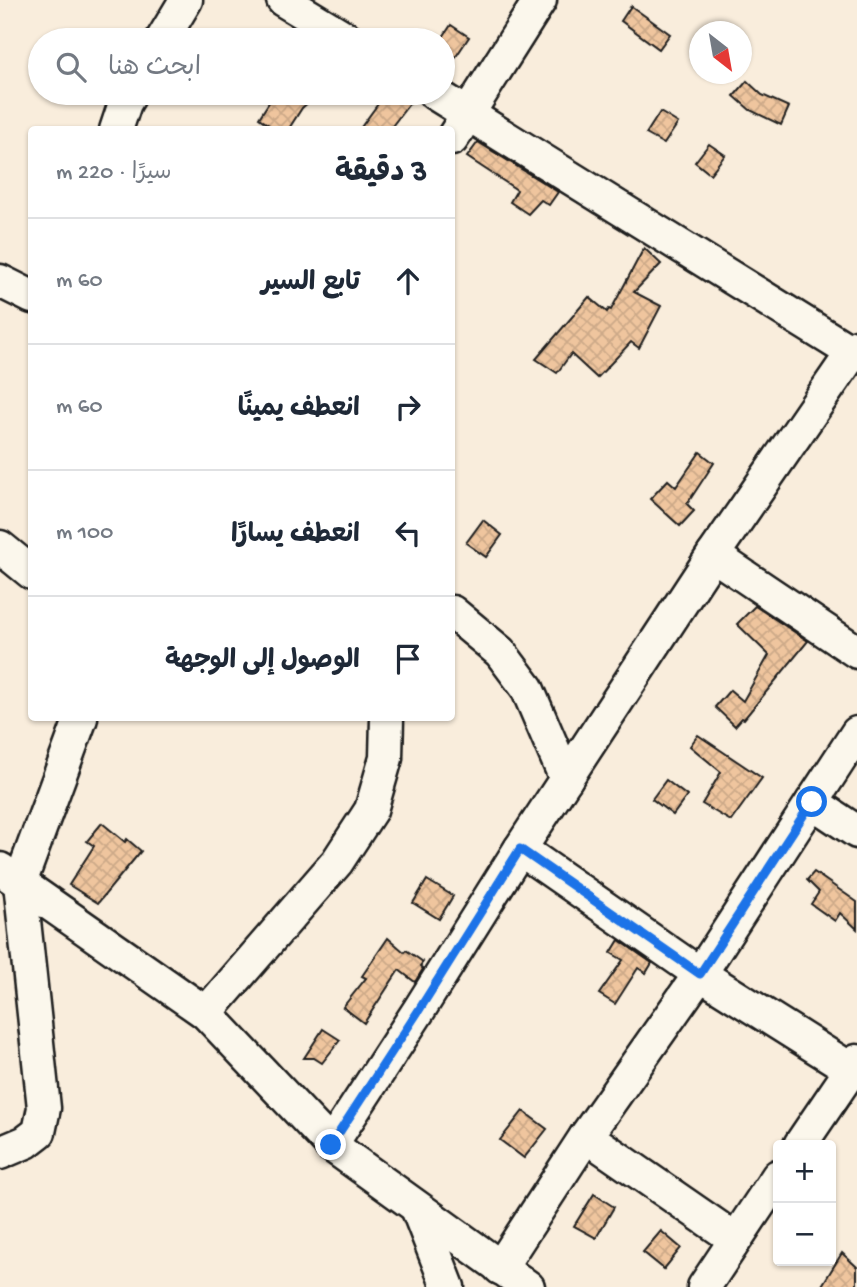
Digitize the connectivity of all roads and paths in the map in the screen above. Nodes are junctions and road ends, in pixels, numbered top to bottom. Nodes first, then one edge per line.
1 (186, 0) edge
2 (283, 0) edge
3 (540, 0) edge
4 (169, 28) edge
5 (329, 28) edge
6 (124, 105) edge
7 (443, 105) edge
8 (117, 126) edge
9 (460, 126) edge
10 (0, 281) edge
11 (28, 295) edge
12 (855, 350) edge
13 (0, 547) edge
14 (713, 555) junction
15 (28, 570) edge
16 (455, 614) edge
17 (857, 652) edge
18 (80, 721) edge
19 (387, 721) edge
20 (857, 733) edge
21 (566, 779) junction
22 (812, 802) junction
23 (857, 832) edge
24 (520, 849) junction
25 (10, 876) edge
26 (700, 974) junction
27 (206, 1013) junction
28 (855, 1068) edge
29 (586, 1136) junction
30 (804, 1140) edge
31 (331, 1145) junction
32 (0, 1153) edge
33 (773, 1183) edge
34 (417, 1208) junction
35 (735, 1239) junction
36 (500, 1268) junction
37 (448, 1287) edge
38 (528, 1287) edge
39 (704, 1287) edge

1 - 4 street
2 - 5 street
3 - 9 street
6 - 8 street
7 - 9 street
9 - 12 street
10 - 11 street
12 - 14 street
13 - 15 street
14 - 17 street
14 - 21 street
16 - 21 street
18 - 25 street
19 - 27 street
20 - 22 street
21 - 24 street
22 - 23 street
22 - 26 street
24 - 26 street
24 - 31 street
25 - 27 street
25 - 32 street
26 - 28 street
26 - 29 street
27 - 31 street
28 - 30 street
29 - 35 street
29 - 36 street
31 - 34 street
33 - 35 street
34 - 36 street
34 - 37 street
35 - 39 street
36 - 38 street

